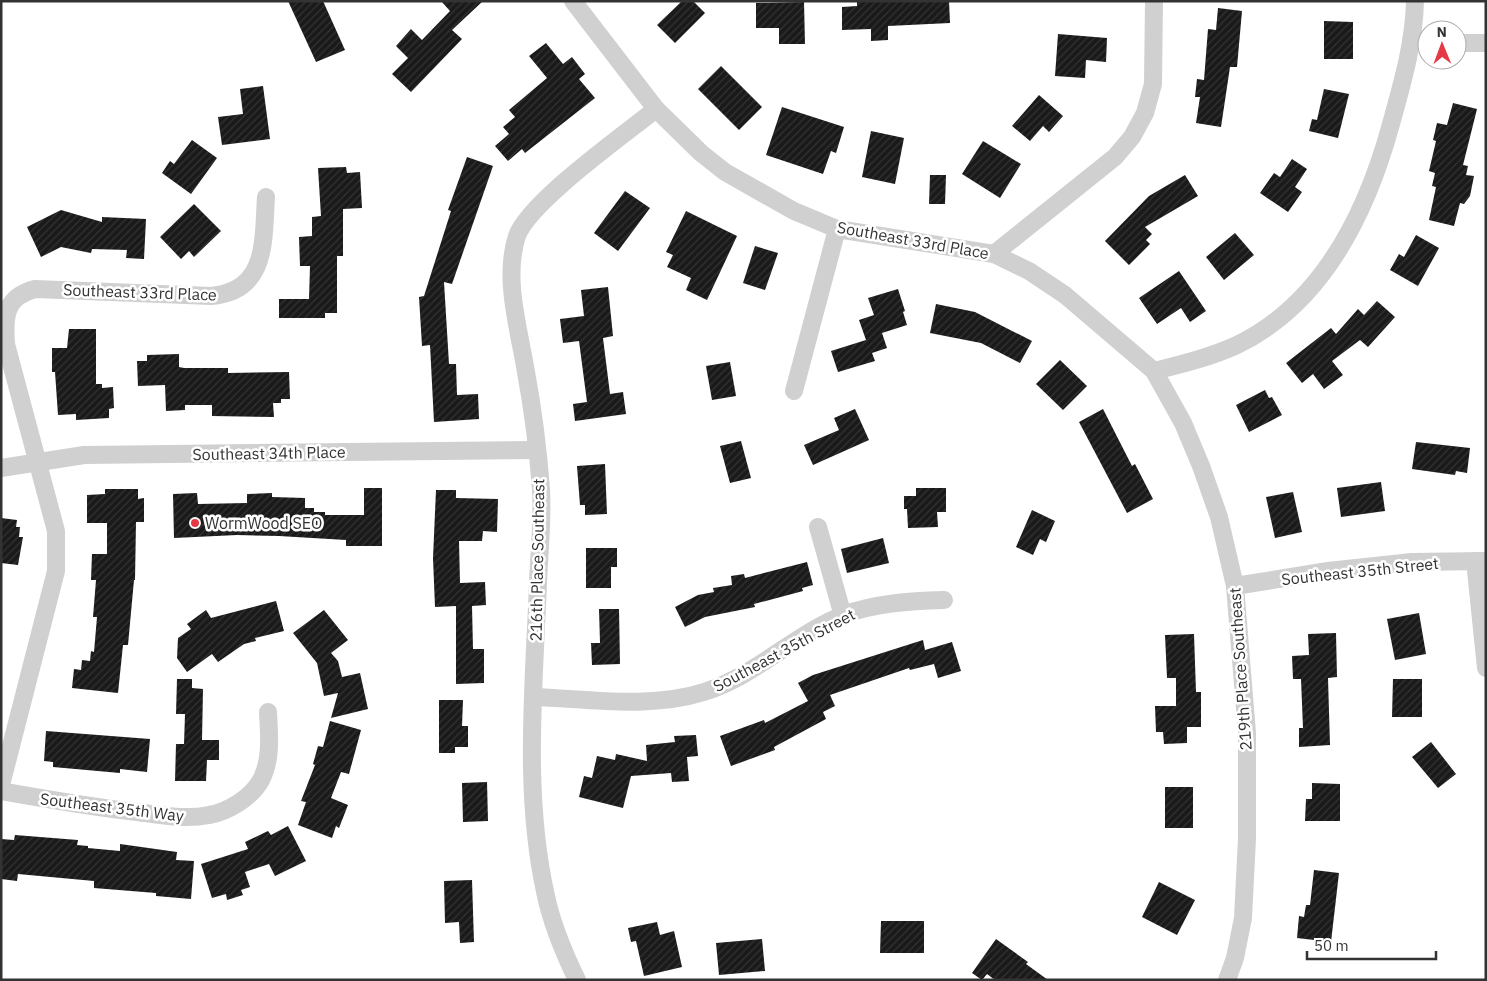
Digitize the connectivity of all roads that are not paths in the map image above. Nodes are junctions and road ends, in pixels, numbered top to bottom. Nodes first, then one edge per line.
1 (573, 1) edge
2 (1154, 1) edge
3 (1414, 1) edge
4 (1417, 26) edge
5 (1467, 43) edge
6 (1486, 43) edge
7 (1417, 48) edge
8 (656, 109) junction
9 (266, 197) dead end
10 (837, 229) junction
11 (994, 254) junction
12 (1154, 371) junction
13 (794, 391) dead end
14 (537, 450) junction
15 (37, 464) junction
16 (1, 468) edge
17 (818, 527) dead end
18 (1480, 561) edge
19 (1235, 586) junction
20 (944, 600) dead end
21 (843, 616) junction
22 (1486, 668) edge
23 (534, 698) junction
24 (268, 712) dead end
25 (1, 785) edge
26 (1, 791) edge
27 (578, 980) edge
28 (1227, 980) edge

1 - 8 street, Southeast 33rd Place
2 - 11 street
3 - 4 street
5 - 6 street
7 - 12 street
8 - 10 street, Southeast 33rd Place
8 - 14 street, 216th Place Southeast
9 - 15 street, Southeast 33rd Place
10 - 11 street, Southeast 33rd Place
10 - 13 street
11 - 12 street, Southeast 33rd Place
12 - 19 street, 219th Place Southeast
14 - 15 street, Southeast 34th Place
14 - 23 street, 216th Place Southeast
15 - 16 street, Southeast 34th Place
15 - 25 street
17 - 21 street
18 - 19 street, Southeast 35th Street
18 - 22 street
19 - 28 street, 219th Place Southeast
20 - 21 street, Southeast 35th Street
21 - 23 street, Southeast 35th Street
23 - 27 street, 216th Place Southeast
24 - 26 street, Southeast 35th Way

